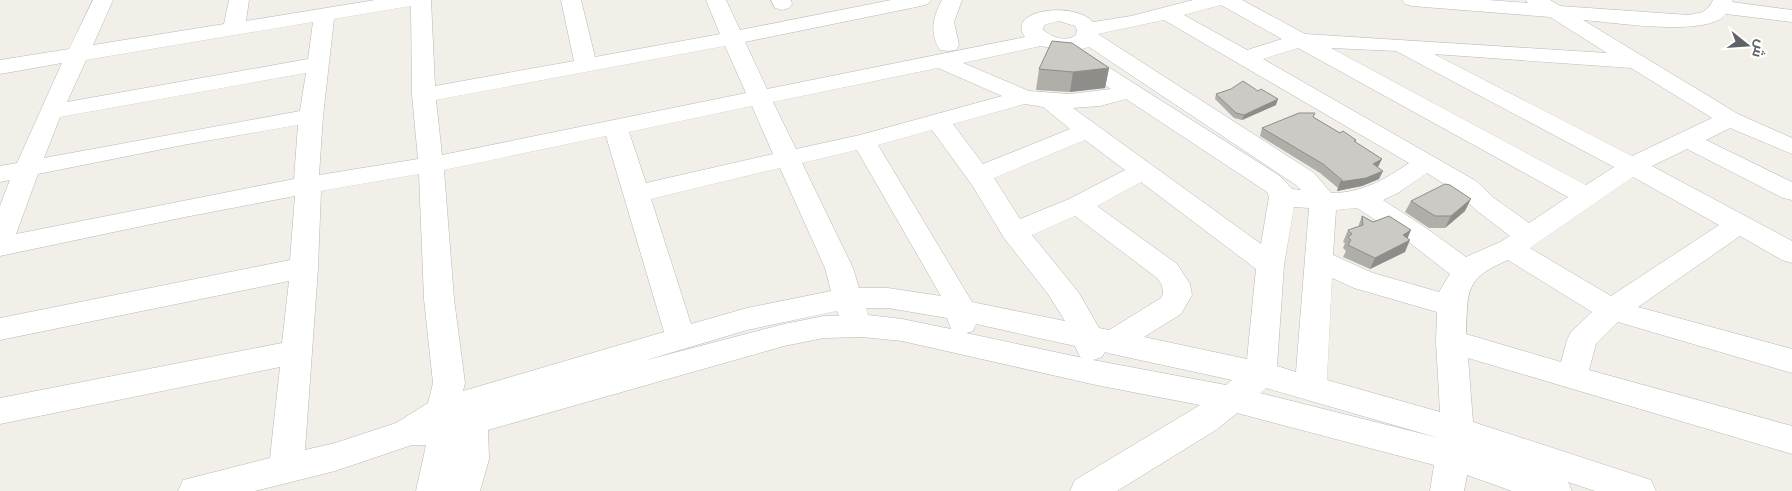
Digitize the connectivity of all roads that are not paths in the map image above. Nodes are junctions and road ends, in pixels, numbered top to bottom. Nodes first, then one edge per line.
1 (103, 0) edge
2 (239, 0) edge
3 (413, 0) edge
4 (421, 0) edge
5 (571, 0) edge
6 (716, 0) edge
7 (921, 0) edge
8 (952, 0) edge
9 (1217, 0) edge
10 (1227, 0) edge
11 (1412, 0) edge
12 (1639, 0) edge
13 (1723, 4) edge
14 (1545, 5) edge
15 (862, 6) edge
16 (1177, 6) edge
17 (324, 14) junction
18 (1792, 16) edge
19 (1704, 19) junction
20 (1083, 22) junction
21 (1047, 26) edge
22 (234, 28) junction
23 (732, 38) junction
24 (1301, 40) junction
25 (1400, 45) junction
26 (944, 53) junction
27 (78, 54) junction
28 (1244, 58) junction
29 (1634, 61) junction
30 (319, 64) junction
31 (586, 66) junction
32 (0, 67) edge
33 (1129, 90) junction
34 (757, 91) junction
35 (424, 95) junction
36 (1024, 97) junction
37 (1050, 101) junction
38 (51, 112) junction
39 (311, 116) junction
40 (1730, 119) junction
41 (938, 121) junction
42 (616, 128) junction
43 (1088, 130) junction
44 (1686, 139) junction
45 (864, 140) junction
46 (1792, 147) edge
47 (430, 157) junction
48 (788, 157) junction
49 (1426, 162) junction
50 (1632, 166) junction
51 (26, 169) junction
52 (1142, 171) junction
53 (0, 174) edge
54 (979, 176) junction
55 (307, 179) junction
56 (1792, 192) edge
57 (635, 194) junction
58 (1282, 196) junction
59 (1588, 197) junction
60 (1362, 199) junction
61 (1323, 201) junction
62 (1078, 205) junction
63 (1738, 225) junction
64 (1014, 232) junction
65 (1, 237) edge
66 (1519, 243) junction
67 (1792, 254) edge
68 (1319, 260) junction
69 (1270, 265) junction
70 (304, 268) junction
71 (1466, 271) junction
72 (1452, 306) junction
73 (960, 310) junction
74 (1612, 310) junction
75 (852, 312) junction
76 (0, 329) edge
77 (681, 339) junction
78 (1100, 340) junction
79 (1451, 341) junction
80 (963, 342) junction
81 (295, 352) junction
82 (1792, 361) edge
83 (1096, 373) junction
84 (1261, 374) junction
85 (1570, 377) junction
86 (1312, 389) junction
87 (1233, 398) junction
88 (455, 410) junction
89 (0, 411) edge
90 (1792, 440) edge
91 (1455, 443) junction
92 (286, 470) junction
93 (195, 491) edge
94 (433, 491) edge
95 (463, 491) edge
96 (1087, 491) edge
97 (1447, 491) edge
98 (1556, 491) edge
99 (1639, 491) edge

1 - 27 street
2 - 22 street
3 - 17 street
4 - 35 street
5 - 31 street
6 - 23 street
7 - 15 street
8 - 26 street
9 - 16 street
10 - 24 street
11 - 14 street
12 - 19 street
13 - 18 street
13 - 19 street
14 - 19 street
14 - 29 street
15 - 23 street
16 - 20 street
16 - 28 street
17 - 22 street
17 - 30 street
20 - 21 street
20 - 21 street
20 - 61 street
21 - 26 street
21 - 33 street
22 - 27 street
23 - 31 street
23 - 34 street
24 - 25 street
24 - 28 street
24 - 59 street
25 - 29 street
25 - 50 street
26 - 34 street
26 - 36 street
27 - 32 street
27 - 38 street
28 - 49 street
29 - 40 street
30 - 38 street
30 - 39 street
31 - 35 street
33 - 37 street
33 - 58 street
34 - 42 street
34 - 47 street
34 - 48 street
35 - 47 street
36 - 37 street
36 - 41 street
37 - 43 street
38 - 51 street
39 - 51 street
39 - 55 street
40 - 44 street
40 - 46 street
41 - 45 street
41 - 54 street
42 - 47 street
42 - 57 street
43 - 52 street
43 - 54 street
44 - 50 street
44 - 56 street
45 - 48 street
45 - 73 street
47 - 55 street
47 - 88 street
48 - 57 street
48 - 75 street
49 - 60 street
49 - 66 street
50 - 59 street
50 - 63 street
51 - 53 street
51 - 65 street
52 - 62 street
52 - 69 street
54 - 64 street
55 - 65 street
55 - 70 street
57 - 77 street
58 - 61 street
58 - 69 street
59 - 66 street
60 - 61 street
60 - 71 street
61 - 68 street
62 - 64 street
62 - 78 street
63 - 67 street
63 - 74 street
64 - 78 street
66 - 71 street
66 - 74 street
68 - 72 street
68 - 86 street
69 - 84 street
70 - 76 street
70 - 81 street
71 - 72 street
72 - 79 street
73 - 75 street
73 - 78 street
73 - 80 street
74 - 82 street
74 - 85 street
75 - 77 street
75 - 80 street
75 - 88 street
77 - 88 street
78 - 83 street
78 - 84 street
79 - 85 street
79 - 91 street
80 - 83 street
81 - 89 street
81 - 92 street
83 - 87 street
84 - 86 street
84 - 87 street
85 - 90 street
86 - 91 street
87 - 91 street
87 - 96 street
88 - 92 street
88 - 94 street
88 - 95 street
91 - 97 street
91 - 98 street
91 - 99 street
92 - 93 street

